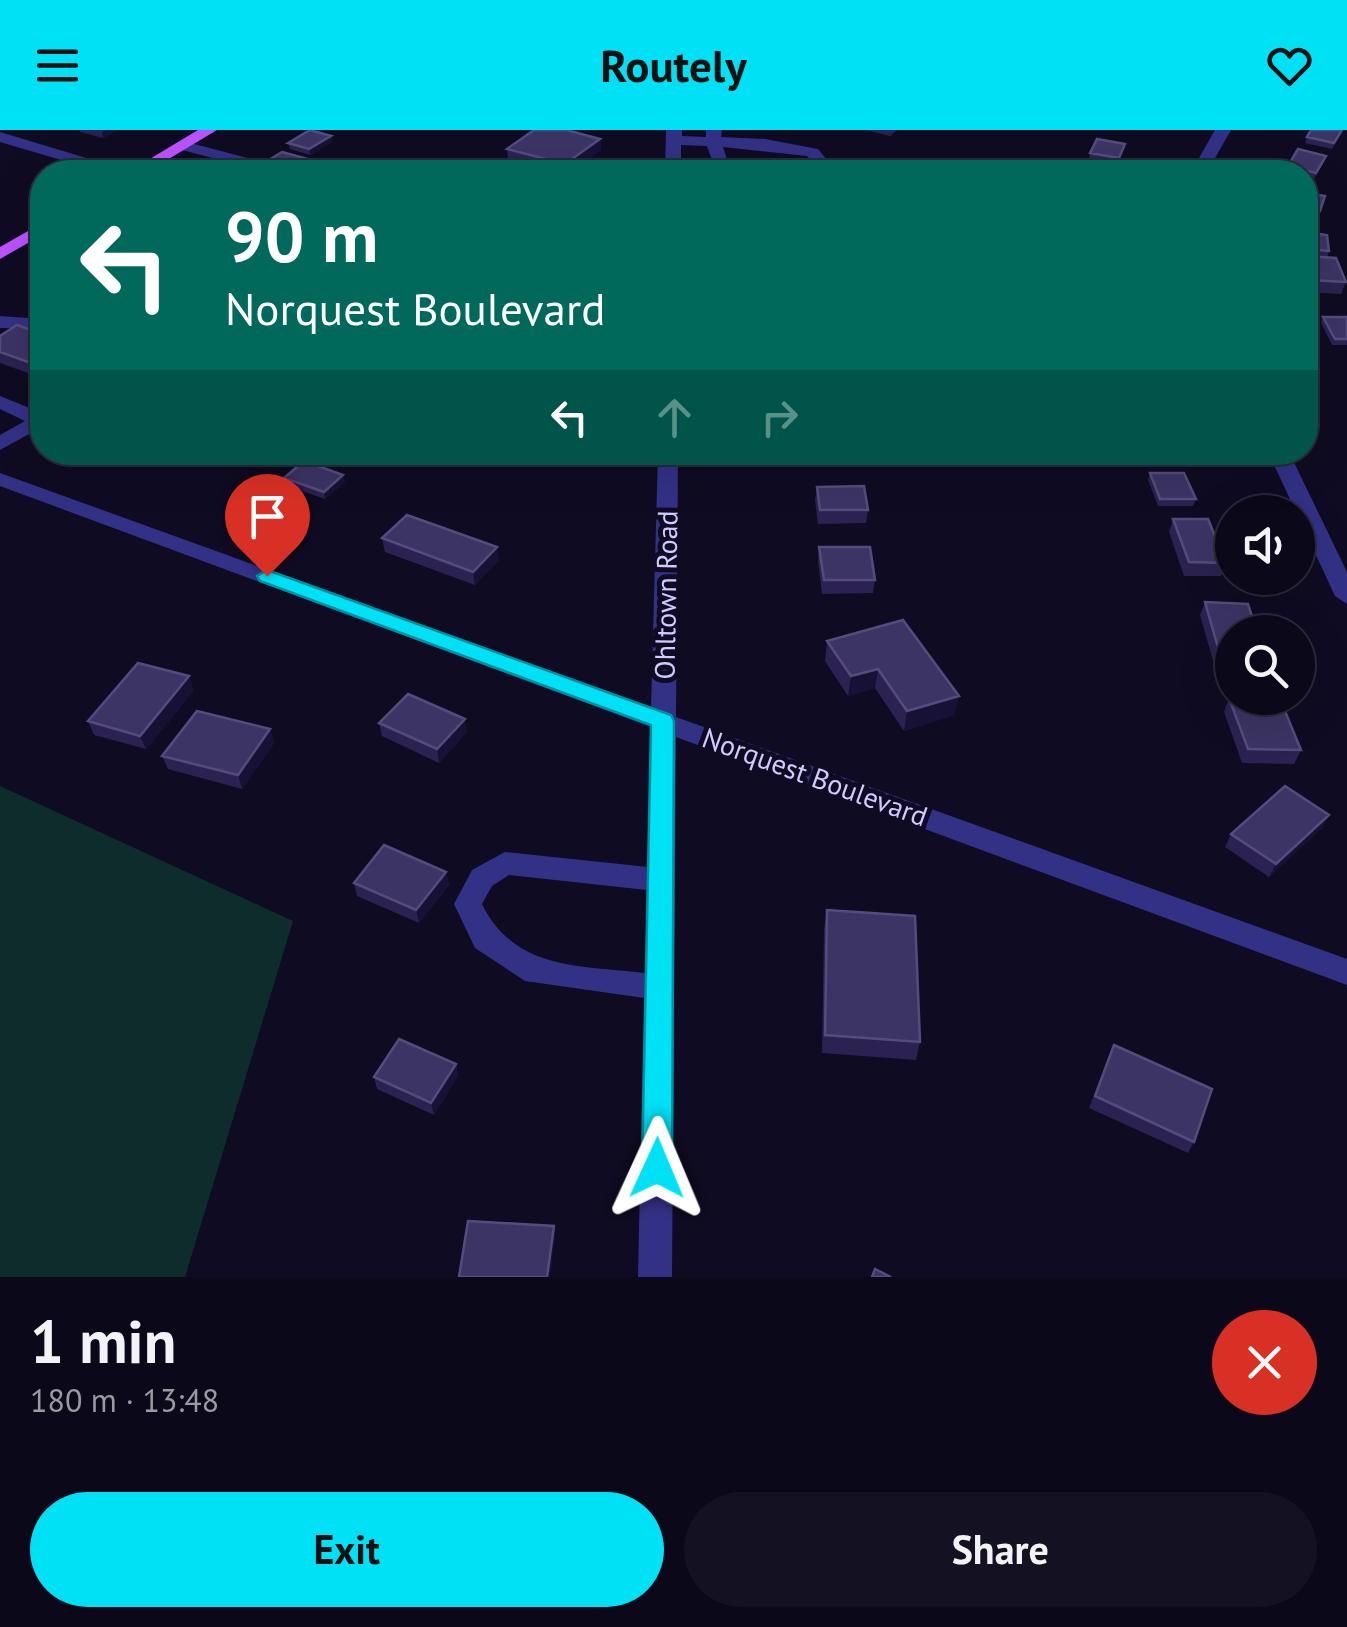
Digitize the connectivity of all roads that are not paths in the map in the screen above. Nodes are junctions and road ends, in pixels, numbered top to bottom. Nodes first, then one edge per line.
1 (209, 130) edge
2 (1223, 130) edge
3 (674, 135) edge
4 (713, 136) edge
5 (0, 138) edge
6 (183, 146) junction
7 (76, 160) edge
8 (158, 160) edge
9 (238, 160) edge
10 (673, 160) edge
11 (720, 160) edge
12 (819, 160) edge
13 (1207, 160) edge
14 (30, 235) edge
15 (0, 254) edge
16 (0, 322) edge
17 (30, 323) edge
18 (0, 402) edge
19 (30, 415) edge
20 (30, 425) edge
21 (0, 444) edge
22 (668, 465) edge
23 (1284, 465) edge
24 (0, 479) edge
25 (1347, 596) edge
26 (663, 721) junction
27 (660, 880) junction
28 (1347, 972) edge
29 (659, 987) junction
30 (655, 1277) edge

1 - 6 main road
2 - 13 street
3 - 4 street
3 - 10 street
4 - 11 street
4 - 12 street
5 - 7 street
6 - 8 main road
6 - 9 street
14 - 15 main road
16 - 17 street
18 - 19 street
20 - 21 street
22 - 26 street, Ohltown Road
23 - 25 street
24 - 26 street, Norquest Boulevard
26 - 27 street, Ohltown Road
26 - 28 street, Norquest Boulevard
27 - 29 street, Ohltown Road
27 - 29 street
29 - 30 street, Ohltown Road

